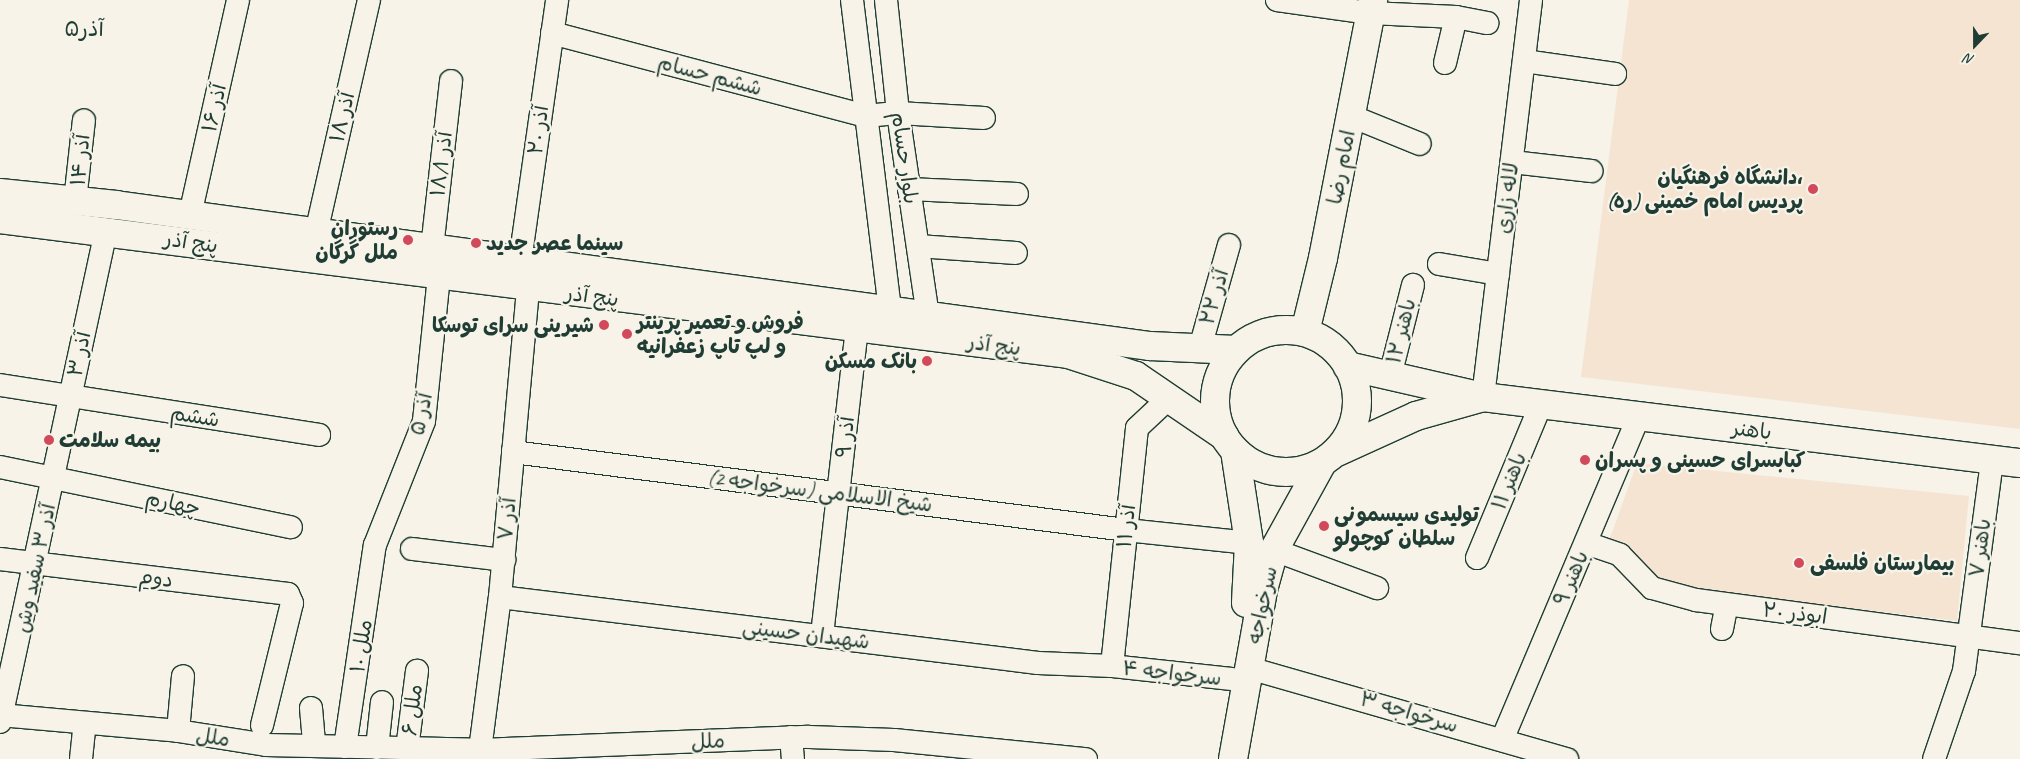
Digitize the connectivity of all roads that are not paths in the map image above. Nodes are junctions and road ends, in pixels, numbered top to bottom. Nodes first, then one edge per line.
1 (238, 0) edge
2 (369, 0) edge
3 (557, 0) edge
4 (852, 0) edge
5 (886, 0) edge
6 (1278, 0) edge
7 (1531, 0) edge
8 (1371, 7) edge
9 (1456, 17) junction
10 (1487, 23) dead end
11 (552, 34) junction
12 (1524, 61) junction
13 (1445, 63) dead end
14 (1615, 74) dead end
15 (451, 80) dead end
16 (898, 113) junction
17 (867, 116) junction
18 (1351, 116) junction
19 (984, 118) dead end
20 (84, 120) dead end
21 (1420, 144) dead end
22 (1512, 162) junction
23 (1591, 172) dead end
24 (910, 189) junction
25 (0, 193) edge
26 (1017, 194) dead end
27 (75, 201) junction
28 (190, 216) junction
29 (0, 219) edge
30 (106, 231) junction
31 (316, 233) junction
32 (1229, 245) dead end
33 (918, 246) junction
34 (432, 248) junction
35 (1016, 253) dead end
36 (520, 261) junction
37 (1439, 264) dead end
38 (1498, 274) junction
39 (439, 276) junction
40 (1413, 285) dead end
41 (528, 288) junction
42 (890, 311) junction
43 (928, 315) junction
44 (857, 328) junction
45 (1305, 332) junction
46 (1200, 348) junction
47 (1236, 350) junction
48 (1348, 366) junction
49 (1390, 376) junction
50 (0, 386) edge
51 (70, 396) junction
52 (1483, 397) junction
53 (1168, 399) junction
54 (1541, 404) junction
55 (1639, 416) junction
56 (319, 435) dead end
57 (1230, 444) junction
58 (513, 452) junction
59 (1329, 457) junction
60 (1992, 460) junction
61 (2020, 463) edge
62 (0, 467) edge
63 (54, 478) junction
64 (839, 493) junction
65 (291, 528) dead end
66 (1126, 530) junction
67 (1586, 543) junction
68 (375, 544) joint
69 (1261, 547) junction
70 (412, 549) dead end
71 (1477, 558) dead end
72 (0, 559) edge
73 (504, 560) junction
74 (36, 564) junction
75 (1377, 588) dead end
76 (500, 597) junction
77 (1727, 604) junction
78 (1722, 629) dead end
79 (822, 635) junction
80 (1969, 636) junction
81 (2020, 642) edge
82 (1112, 666) junction
83 (417, 671) dead end
84 (1241, 673) junction
85 (183, 676) dead end
86 (382, 702) dead end
87 (311, 708) dead end
88 (1, 717) edge
89 (85, 723) junction
90 (262, 725) dead end
91 (178, 731) junction
92 (1502, 740) junction
93 (314, 746) junction
94 (345, 747) junction
95 (377, 748) junction
96 (407, 748) junction
97 (792, 748) edge
98 (860, 749) edge
99 (236, 750) edge
100 (480, 750) junction
101 (719, 750) edge
102 (665, 751) edge
103 (443, 754) edge
104 (529, 754) edge
105 (1001, 755) edge
106 (81, 759) edge
107 (1086, 759) edge
108 (1218, 759) edge
109 (1233, 759) edge
110 (1567, 759) edge
111 (1934, 759) edge

1 - 28 street, ۱۶ آذر
2 - 31 street, ۱۸ آذر
3 - 11 street, ۲۰ آذر
4 - 17 street, بلوار حسام
5 - 16 street, بلوار حسام
6 - 8 street
7 - 12 street, لاله زاری
8 - 9 street
8 - 18 main road, امام رضا
9 - 10 street
9 - 13 street
11 - 17 street, ششم حسام
11 - 36 street, ۲۰ آذر
12 - 14 street
12 - 22 street, لاله زاری
15 - 34 street, ۱۸/۱ آذر
16 - 17 street
16 - 19 street
16 - 24 street, بلوار حسام
17 - 42 street, بلوار حسام
18 - 21 street
18 - 45 main road, امام رضا
20 - 27 street, ۱۴ آذر
22 - 23 street
22 - 38 street, لاله زاری
24 - 26 street
24 - 33 street, بلوار حسام
25 - 27 main road, پنج آذر
27 - 28 main road, پنج آذر
28 - 31 main road, پنج آذر
29 - 30 main road, پنج آذر
30 - 39 main road, پنج آذر
30 - 51 street, ۳ آذر
31 - 34 main road, پنج آذر
32 - 46 street, ۲۲ آذر
33 - 35 street
33 - 43 street, بلوار حسام
34 - 36 main road, پنج آذر
36 - 42 main road, پنج آذر
37 - 38 street
38 - 52 street, لاله زاری
39 - 41 main road, پنج آذر
39 - 68 street, آذر ۵
40 - 49 street, ۱۲ باهنر
41 - 44 main road, پنج آذر
41 - 58 street, آذر ۷
42 - 43 main road, پنج آذر
43 - 46 main road, پنج آذر
44 - 53 main road, پنج آذر
44 - 64 street, ۹ آذر
45 - 47 main road
45 - 48 main road
46 - 47 main road, پنج آذر
47 - 57 main road
48 - 49 main road, باهنر
48 - 59 main road
49 - 52 main road, باهنر
50 - 51 street, ششم
51 - 56 street, ششم
51 - 63 street, ۳ آذر
52 - 54 main road, باهنر
52 - 59 main road, باهنر
53 - 57 main road, پنج آذر
53 - 66 street, آذر ۱۱
54 - 55 main road, باهنر
54 - 71 street, باهنر ۱۱
55 - 60 main road, باهنر
55 - 67 street, ۹ باهنر
57 - 59 main road
57 - 69 main road, سرخواجه
58 - 64 street, شیخ الاسلامی (سرخواجه 2)
58 - 73 street, آذر ۷
59 - 69 main road, سرخواجه
60 - 61 main road, باهنر
60 - 80 street, باهنر ۷
62 - 63 street, چهارم
63 - 65 street, چهارم
63 - 74 street, آذر ۳ سفید وش
64 - 66 street, شیخ الاسلامی (سرخواجه 2)
64 - 79 street, ۹ آذر
66 - 69 street, شیخ الاسلامی (سرخواجه 2)
66 - 82 street, آذر ۱۱
67 - 77 street, ابوذر ۲۰
67 - 92 street, ۹ باهنر
68 - 94 street, ۱۰ ملل
69 - 75 street, شیخ الاسلامی (سرخواجه 2)
69 - 84 main road, سرخواجه
70 - 73 street
72 - 74 street, دوم
73 - 76 street, آذر ۷
74 - 88 street, آذر ۳ سفید وش
74 - 90 street, دوم
76 - 79 street, شهیدان حسینی
76 - 100 street, آذر ۷
77 - 78 street
77 - 80 street, ابوذر ۲۰
79 - 82 street, شهیدان حسینی
80 - 81 street, ابوذر ۲۰
80 - 111 street, باهنر ۷
82 - 84 street, سرخواجه ۴
83 - 96 street, ۶ ملل
84 - 92 street, سرخواجه ۳
84 - 108 main road, سرخواجه
84 - 109 main road, سرخواجه
85 - 91 street
86 - 95 street
87 - 93 street
88 - 89 street, ملل
89 - 91 street, ملل
89 - 106 street
91 - 99 street, ملل
92 - 110 street, سرخواجه ۳
93 - 94 street, ملل
93 - 99 street, ملل
94 - 95 street, ملل
95 - 96 street, ملل
96 - 103 street, ملل
97 - 98 street, ملل
97 - 101 street, ملل
98 - 105 street, ملل
100 - 103 street, ملل
100 - 104 street, ملل
101 - 102 street, ملل
102 - 104 street, ملل
105 - 107 street, ملل

